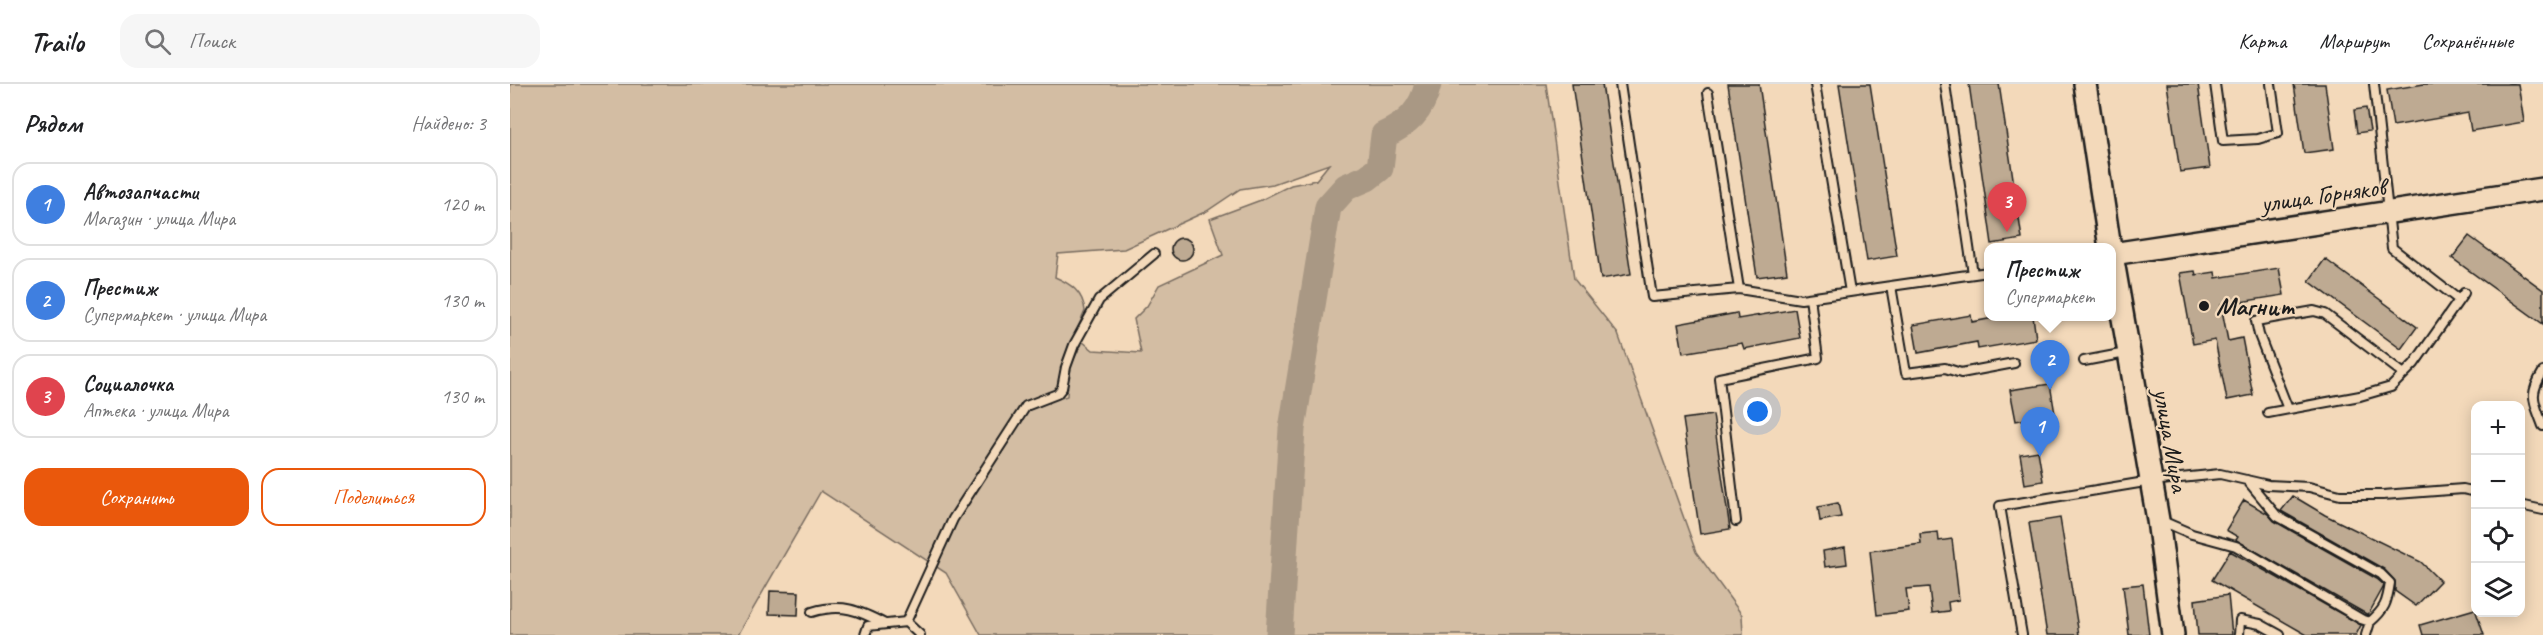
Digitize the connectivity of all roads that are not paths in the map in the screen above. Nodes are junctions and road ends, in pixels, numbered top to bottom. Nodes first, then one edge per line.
1 (1620, 84) edge
2 (1815, 84) edge
3 (1945, 84) edge
4 (2085, 84) edge
5 (2215, 84) edge
6 (2271, 84) edge
7 (2374, 84) edge
8 (1708, 93) dead end
9 (2543, 189) edge
10 (2389, 212) junction
11 (2109, 243) edge
12 (2116, 253) edge
13 (1154, 254) dead end
14 (1984, 273) edge
15 (1973, 274) junction
16 (2116, 277) edge
17 (1891, 286) junction
18 (1739, 289) junction
19 (1850, 292) junction
20 (2464, 292) dead end
21 (1810, 298) junction
22 (2459, 300) junction
23 (2129, 353) junction
24 (2084, 361) dead end
25 (2014, 363) dead end
26 (2543, 372) edge
27 (2404, 374) junction
28 (2288, 409) junction
29 (2268, 413) dead end
30 (2543, 426) edge
31 (2247, 480) junction
32 (2151, 481) junction
33 (2471, 491) edge
34 (2525, 506) edge
35 (2543, 510) edge
36 (2158, 520) junction
37 (1736, 521) dead end
38 (812, 612) dead end
39 (906, 622) junction
40 (2370, 622) junction
41 (885, 624) junction
42 (865, 635) edge
43 (920, 635) edge
44 (2022, 635) edge
45 (2174, 635) edge
46 (2239, 635) edge
47 (2280, 635) edge
48 (2366, 635) edge

1 - 18 lane
2 - 19 lane
3 - 15 lane
4 - 11 main road
5 - 6 lane
7 - 10 lane
8 - 18 lane
9 - 10 main road, улица Горняков
10 - 12 main road, улица Горняков
10 - 22 lane
13 - 39 lane
14 - 15 lane
15 - 17 lane
16 - 23 main road, улица Мира
17 - 19 lane
17 - 25 lane
18 - 21 lane
19 - 21 lane
20 - 22 lane
21 - 37 lane
22 - 27 lane
23 - 24 lane
23 - 32 main road, улица Мира
26 - 30 lane
27 - 28 lane
27 - 28 lane
28 - 29 lane
31 - 32 lane
31 - 33 lane
31 - 40 lane
32 - 36 main road, улица Мира
32 - 44 lane
34 - 35 lane
36 - 40 lane
36 - 45 main road, улица Мира
38 - 41 lane
39 - 41 lane
39 - 43 lane
40 - 48 lane
41 - 42 lane
46 - 47 lane

